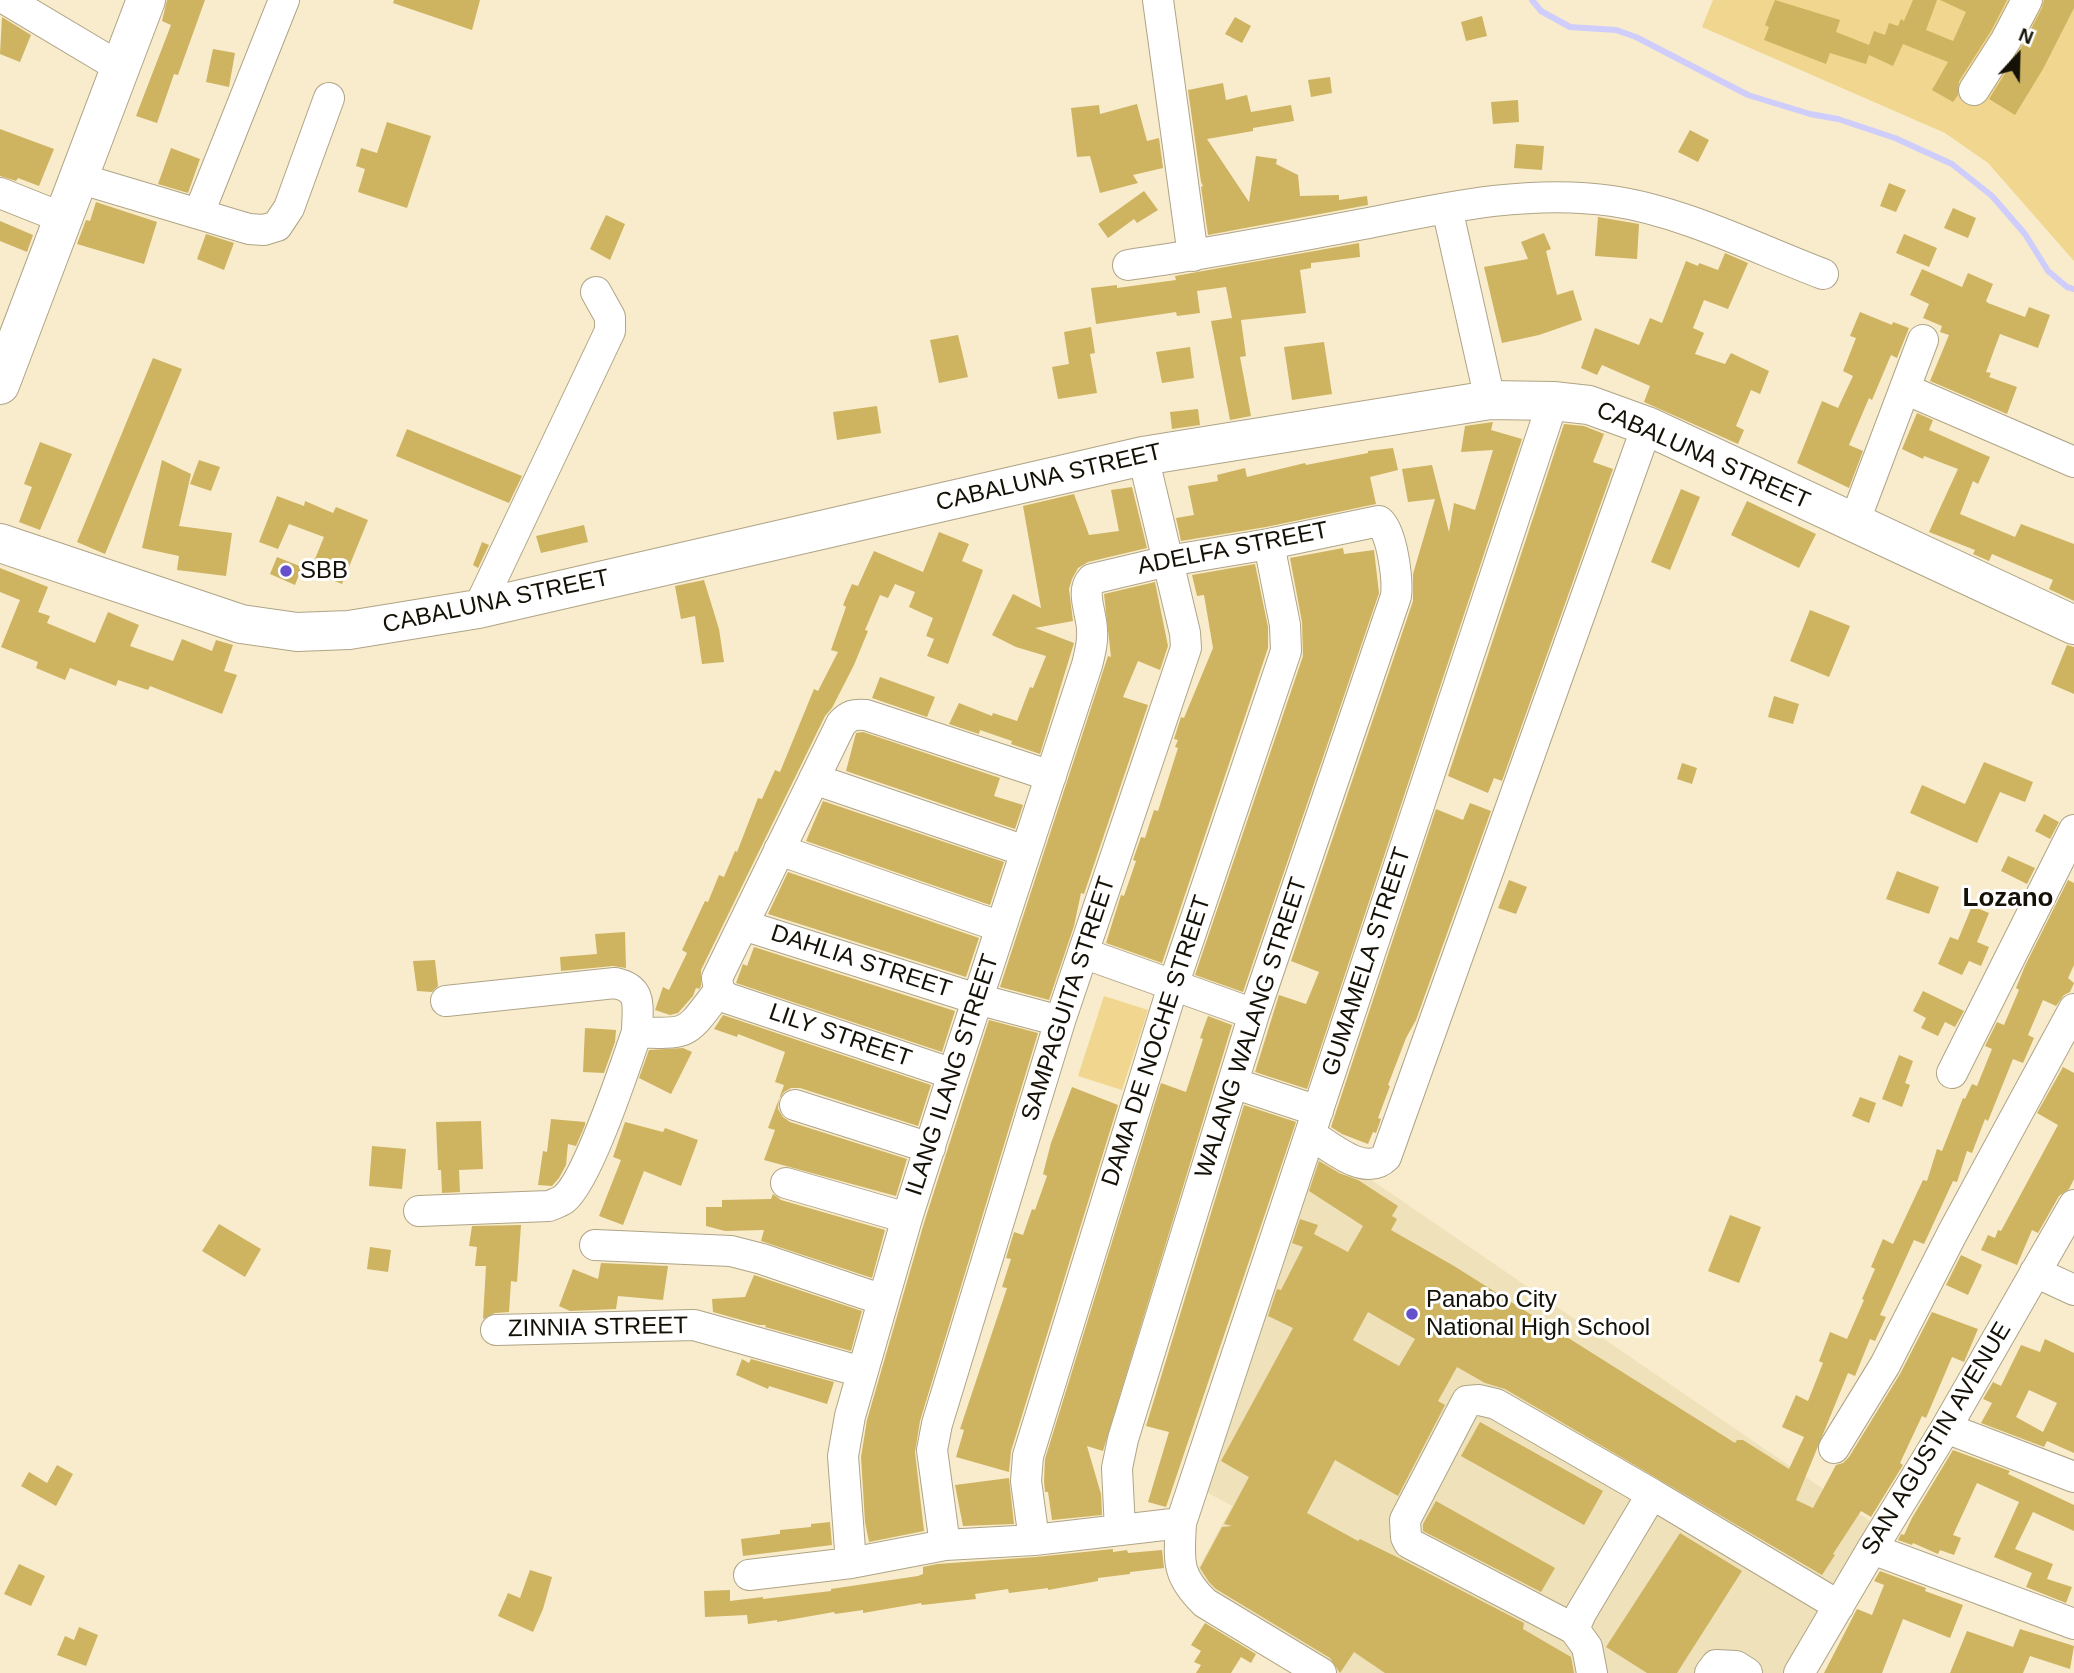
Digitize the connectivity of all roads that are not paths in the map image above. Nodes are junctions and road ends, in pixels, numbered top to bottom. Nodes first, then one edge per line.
1 (7, 0) edge
2 (146, 0) edge
3 (284, 0) edge
4 (1158, 0) edge
5 (2027, 0) edge
6 (121, 68) junction
7 (1974, 90) dead end
8 (329, 98) dead end
9 (78, 177) junction
10 (0, 193) edge
11 (1447, 208) junction
12 (199, 213) junction
13 (63, 218) junction
14 (1193, 256) junction
15 (1128, 265) dead end
16 (1823, 274) dead end
17 (596, 292) dead end
18 (1923, 340) dead end
19 (0, 385) edge
20 (1905, 389) junction
21 (1490, 400) junction
22 (1553, 401) junction
23 (1647, 426) junction
24 (1143, 456) junction
25 (2074, 462) edge
26 (1854, 523) junction
27 (1386, 530) joint
28 (0, 543) edge
29 (1269, 544) junction
30 (1168, 561) junction
31 (1087, 593) joint
32 (478, 609) junction
33 (2074, 625) edge
34 (1051, 776) junction
35 (814, 779) junction
36 (2074, 830) edge
37 (779, 850) junction
38 (1025, 851) junction
39 (743, 925) junction
40 (1001, 928) junction
41 (1083, 953) junction
42 (1173, 986) junction
43 (723, 994) junction
44 (977, 999) junction
45 (446, 1001) dead end
46 (2074, 1009) edge
47 (1254, 1014) junction
48 (1060, 1021) junction
49 (638, 1032) junction
50 (1952, 1073) dead end
51 (953, 1074) junction
52 (1233, 1083) junction
53 (795, 1105) dead end
54 (1314, 1122) junction
55 (930, 1148) junction
56 (786, 1183) dead end
57 (2074, 1205) edge
58 (419, 1211) dead end
59 (907, 1219) junction
60 (595, 1245) dead end
61 (2035, 1272) junction
62 (2074, 1290) edge
63 (883, 1300) junction
64 (496, 1330) dead end
65 (862, 1372) junction
66 (1946, 1428) junction
67 (1834, 1448) dead end
68 (2074, 1477) edge
69 (1652, 1494) junction
70 (1181, 1523) junction
71 (1120, 1530) junction
72 (1034, 1540) junction
73 (945, 1545) junction
74 (1872, 1549) junction
75 (851, 1563) junction
76 (749, 1575) dead end
77 (1839, 1606) junction
78 (2074, 1624) edge
79 (1574, 1629) junction
80 (1321, 1673) edge
81 (1592, 1673) edge
82 (1710, 1673) edge
83 (1747, 1673) edge
84 (1799, 1673) edge

1 - 6 street
2 - 6 main road
3 - 12 street
4 - 14 street
5 - 7 street
6 - 9 main road
8 - 12 street
9 - 12 street
9 - 13 main road
10 - 13 street
11 - 14 street
11 - 16 street
11 - 21 street
13 - 19 main road
14 - 15 street
17 - 32 street
18 - 20 street
20 - 25 street
20 - 26 street
21 - 22 main road, CABALUNA STREET
21 - 24 main road, CABALUNA STREET
22 - 23 main road, CABALUNA STREET
22 - 54 street, GUMAMELA STREET
23 - 26 main road, CABALUNA STREET
23 - 54 street
24 - 30 street, SAMPAGUITA STREET
24 - 32 main road, CABALUNA STREET
26 - 33 main road, CABALUNA STREET
27 - 29 street, ADELFA STREET
27 - 47 street, WALANG WALANG STREET
28 - 32 main road, CABALUNA STREET
29 - 30 street, ADELFA STREET
29 - 42 street, DAMA DE NOCHE STREET
30 - 31 street, ADELFA STREET
30 - 41 street, SAMPAGUITA STREET
31 - 34 street, ILANG ILANG STREET
34 - 35 street
34 - 38 street, ILANG ILANG STREET
35 - 37 street
35 - 38 street
36 - 50 street
37 - 39 street
37 - 40 street
38 - 40 street, ILANG ILANG STREET
39 - 43 street
39 - 44 street, DAHLIA STREET
40 - 44 street, ILANG ILANG STREET
41 - 42 street
41 - 48 street, SAMPAGUITA STREET
42 - 47 street
42 - 72 street, DAMA DE NOCHE STREET
43 - 49 street
43 - 51 street, LILY STREET
44 - 48 street, DAHLIA STREET
44 - 51 street, ILANG ILANG STREET
45 - 49 street
46 - 67 street
47 - 52 street, WALANG WALANG STREET
48 - 73 street, SAMPAGUITA STREET
49 - 58 street
51 - 55 street, ILANG ILANG STREET
52 - 54 street
52 - 71 street, WALANG WALANG STREET
53 - 55 street
54 - 70 street, GUMAMELA STREET
55 - 59 street, ILANG ILANG STREET
56 - 59 street
57 - 61 street, SAN AGUSTIN AVENUE
59 - 63 street, ILANG ILANG STREET
60 - 63 street
61 - 62 street
61 - 66 street, SAN AGUSTIN AVENUE
63 - 65 street, ILANG ILANG STREET
64 - 65 street, ZINNIA STREET
65 - 75 street, ILANG ILANG STREET
66 - 68 street
66 - 74 street, SAN AGUSTIN AVENUE
69 - 77 street
69 - 79 street
69 - 79 street
70 - 71 street
70 - 80 street, GUMAMELA STREET
71 - 72 street
72 - 73 street
73 - 75 street
74 - 77 street, SAN AGUSTIN AVENUE
74 - 78 street
75 - 76 street
77 - 84 street, SAN AGUSTIN AVENUE
79 - 81 street
82 - 83 street

